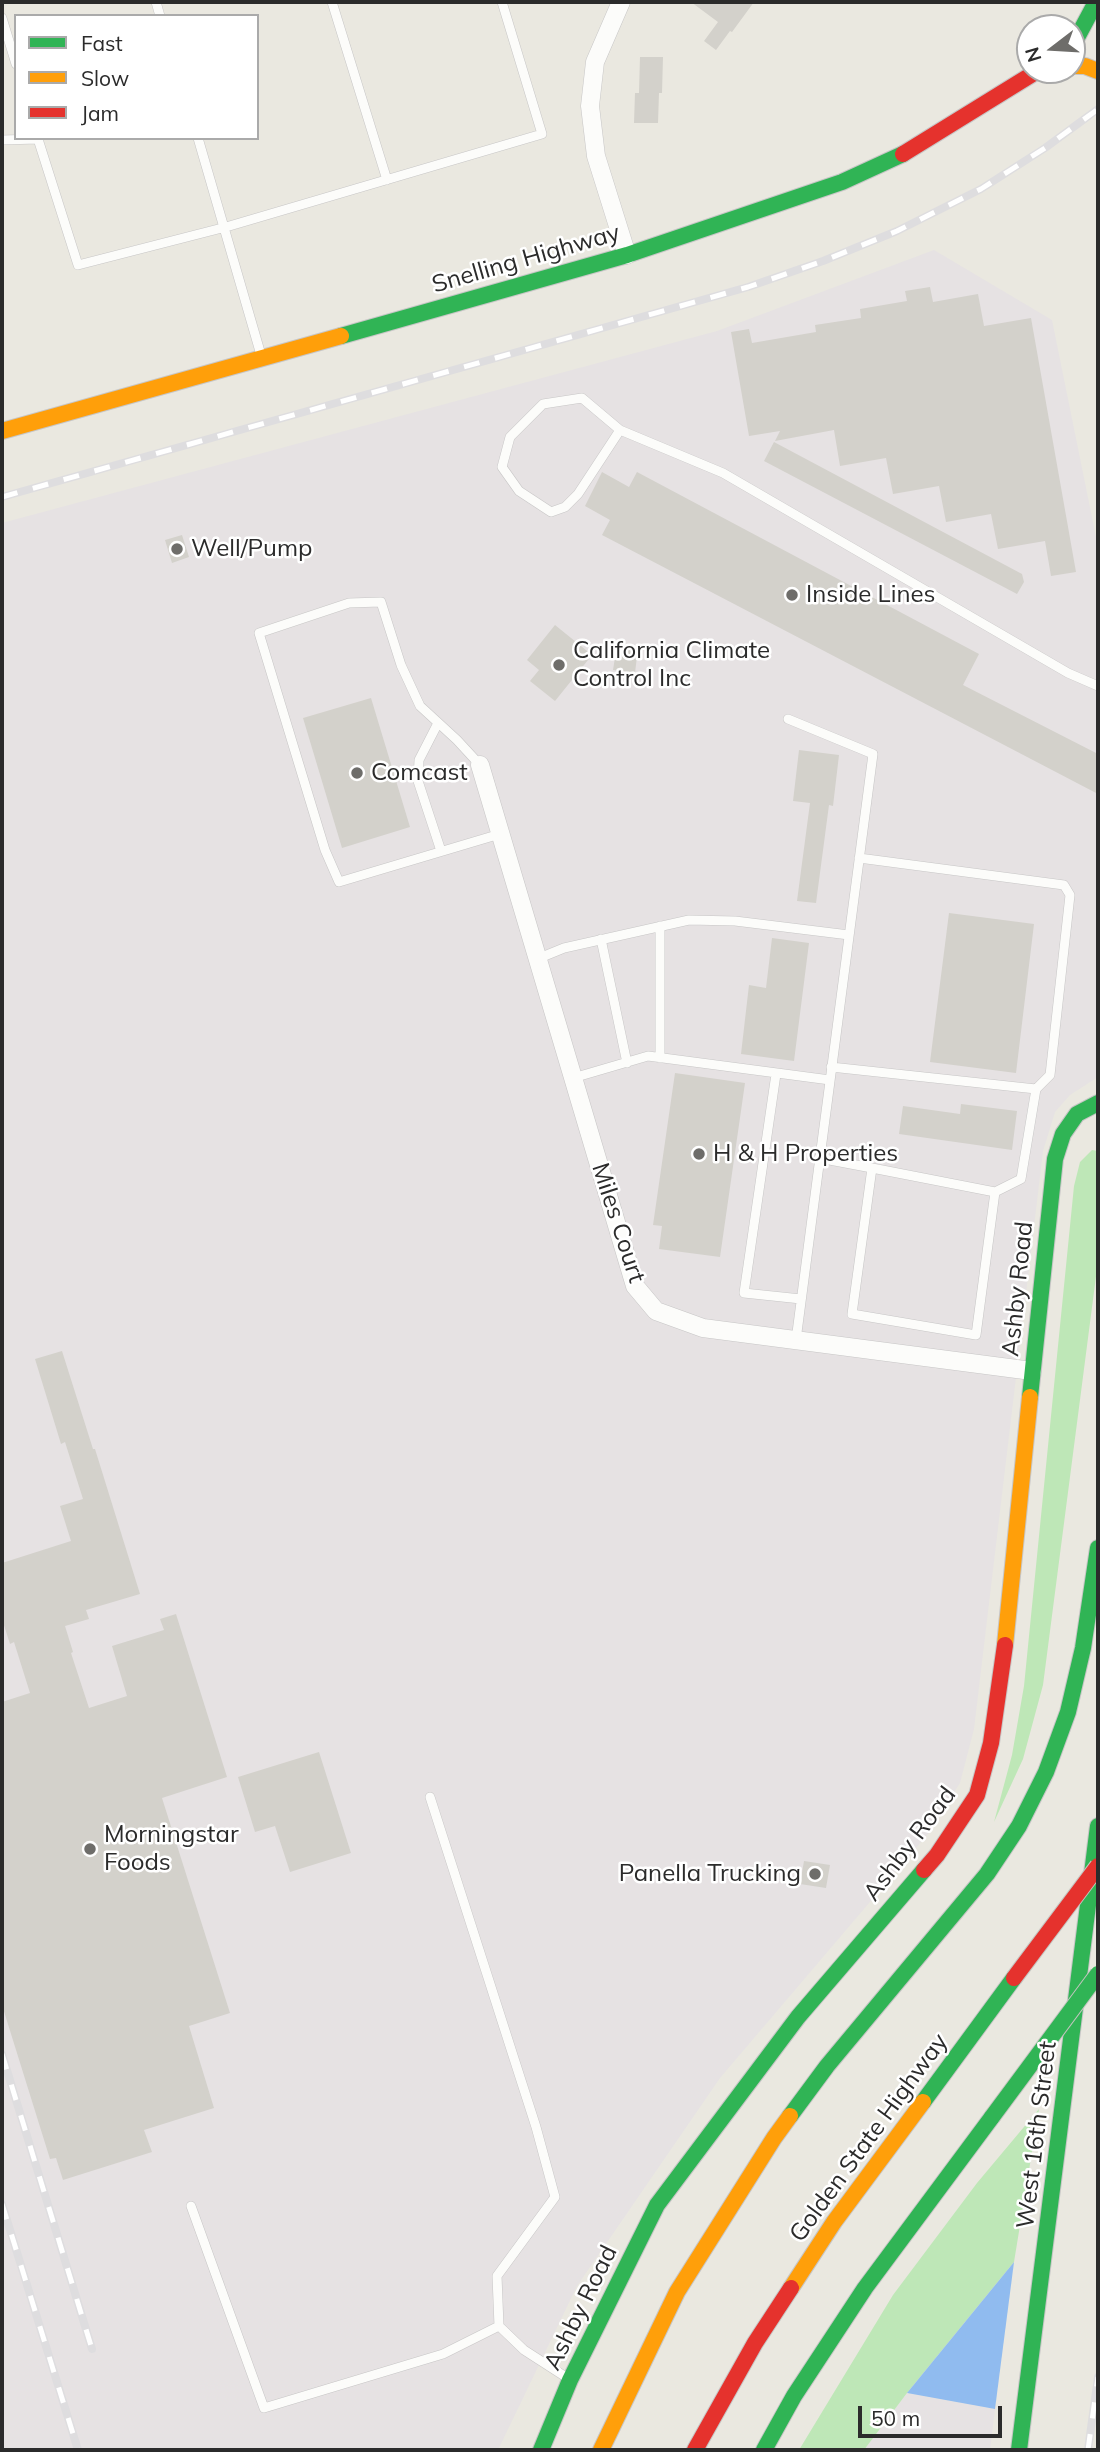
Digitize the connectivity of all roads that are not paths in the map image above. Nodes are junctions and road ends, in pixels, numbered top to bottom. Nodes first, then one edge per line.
1 (332, 2) edge
2 (502, 2) edge
3 (621, 2) edge
4 (1096, 2) edge
5 (2, 18) edge
6 (1086, 21) edge
7 (14, 57) edge
8 (1018, 84) edge
9 (1024, 84) edge
10 (1008, 91) junction
11 (39, 140) edge
12 (199, 140) edge
13 (387, 180) junction
14 (226, 228) junction
15 (628, 254) junction
16 (261, 356) junction
17 (620, 430) junction
18 (2, 431) edge
19 (1098, 687) edge
20 (788, 719) dead end
21 (438, 723) junction
22 (480, 765) joint
23 (500, 834) junction
24 (441, 852) junction
25 (859, 859) junction
26 (660, 926) junction
27 (849, 935) junction
28 (601, 939) junction
29 (537, 959) junction
30 (660, 1058) junction
31 (627, 1063) junction
32 (831, 1067) junction
33 (776, 1074) junction
34 (573, 1078) junction
35 (830, 1080) junction
36 (1036, 1089) junction
37 (1098, 1102) edge
38 (819, 1158) junction
39 (872, 1168) junction
40 (995, 1192) junction
41 (801, 1299) junction
42 (796, 1340) junction
43 (1032, 1371) junction
44 (1098, 1548) edge
45 (430, 1797) dead end
46 (1098, 1826) edge
47 (1098, 1866) edge
48 (1098, 1974) edge
49 (191, 2206) dead end
50 (499, 2326) junction
51 (570, 2380) junction
52 (541, 2450) edge
53 (601, 2450) edge
54 (695, 2450) edge
55 (764, 2450) edge
56 (1019, 2450) edge

1 - 13 lane
2 - 13 lane
3 - 15 street
4 - 6 main road
5 - 7 lane
8 - 10 main road, Snelling Highway
9 - 10 main road
10 - 15 main road, Snelling Highway
11 - 14 lane
12 - 14 lane
13 - 14 lane
14 - 16 lane
15 - 16 main road, Snelling Highway
16 - 18 main road, Snelling Highway
17 - 17 lane
17 - 19 lane
20 - 25 lane
21 - 22 lane
21 - 24 lane
21 - 24 lane
22 - 23 street, Miles Court
23 - 24 lane
23 - 29 street, Miles Court
25 - 27 lane
25 - 36 lane
26 - 27 lane
26 - 28 lane
26 - 30 lane
27 - 32 lane
28 - 29 lane
28 - 31 lane
29 - 34 street, Miles Court
30 - 31 lane
30 - 33 lane
31 - 34 lane
32 - 35 lane
32 - 36 lane
33 - 35 lane
33 - 41 lane
34 - 42 street, Miles Court
35 - 38 lane
36 - 40 lane
37 - 43 main road, Ashby Road
38 - 39 lane
38 - 41 lane
39 - 40 lane
39 - 40 lane
41 - 42 lane
42 - 43 street, Miles Court
43 - 51 main road, Ashby Road
44 - 53 main road
45 - 50 lane
46 - 56 main road, West 16th Street
47 - 54 main road, Golden State Highway, bridge
48 - 55 main road, bridge
49 - 50 lane
50 - 51 lane
51 - 52 main road, Ashby Road

